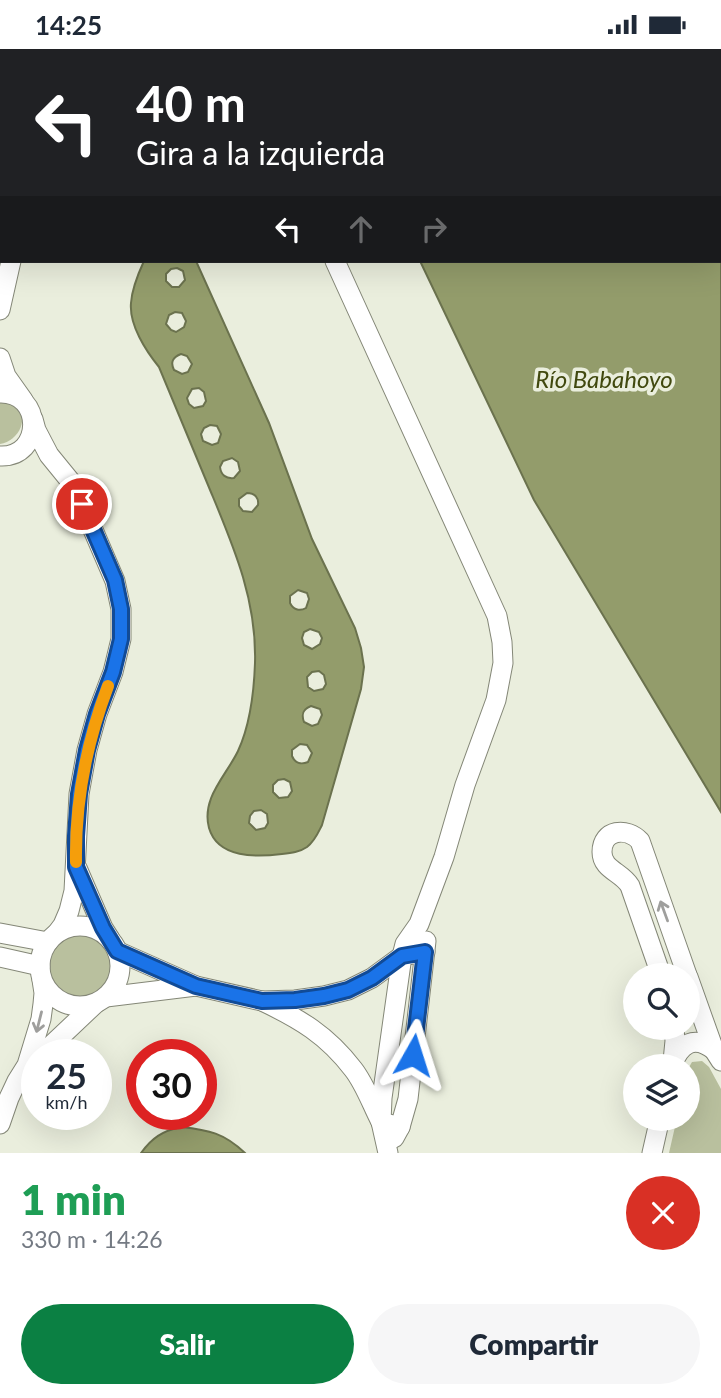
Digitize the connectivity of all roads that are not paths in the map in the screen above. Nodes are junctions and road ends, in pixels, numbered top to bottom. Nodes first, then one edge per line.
1 (11, 263) edge
2 (336, 263) edge
3 (0, 310) edge
4 (0, 358) edge
5 (0, 393) edge
6 (23, 401) junction
7 (33, 419) junction
8 (3, 456) edge
9 (54, 463) junction
10 (643, 848) junction
11 (76, 867) junction
12 (618, 873) junction
13 (419, 924) junction
14 (0, 933) edge
15 (52, 938) junction
16 (114, 945) junction
17 (425, 952) junction
18 (402, 956) junction
19 (0, 957) edge
20 (657, 963) edge
21 (683, 963) edge
22 (41, 972) junction
23 (196, 986) junction
24 (101, 1000) junction
25 (262, 1001) junction
26 (700, 1010) edge
27 (38, 1039) edge
28 (58, 1039) edge
29 (678, 1054) edge
30 (718, 1056) edge
31 (21, 1076) edge
32 (0, 1124) edge
33 (391, 1124) junction
34 (657, 1131) edge
35 (388, 1152) edge
36 (652, 1153) edge

1 - 3 street
2 - 13 street
4 - 6 street
5 - 6 street
6 - 7 street
7 - 8 street
7 - 9 street
8 - 9 street
9 - 11 street
10 - 12 street
10 - 12 street
21 -> 10 street
11 - 15 street
11 - 16 street
12 - 20 street
13 - 17 street
13 - 18 street
14 - 15 street
15 - 16 street
15 - 22 street
16 - 23 street
16 - 24 street
17 - 18 street
17 - 33 street
18 - 25 street
18 - 33 street
19 - 22 street
22 - 24 street
22 -> 27 street
23 - 24 street
23 - 25 street
24 - 28 street
25 - 33 street
26 - 30 street
29 - 30 street
31 - 32 street
33 - 35 street
34 - 36 street

